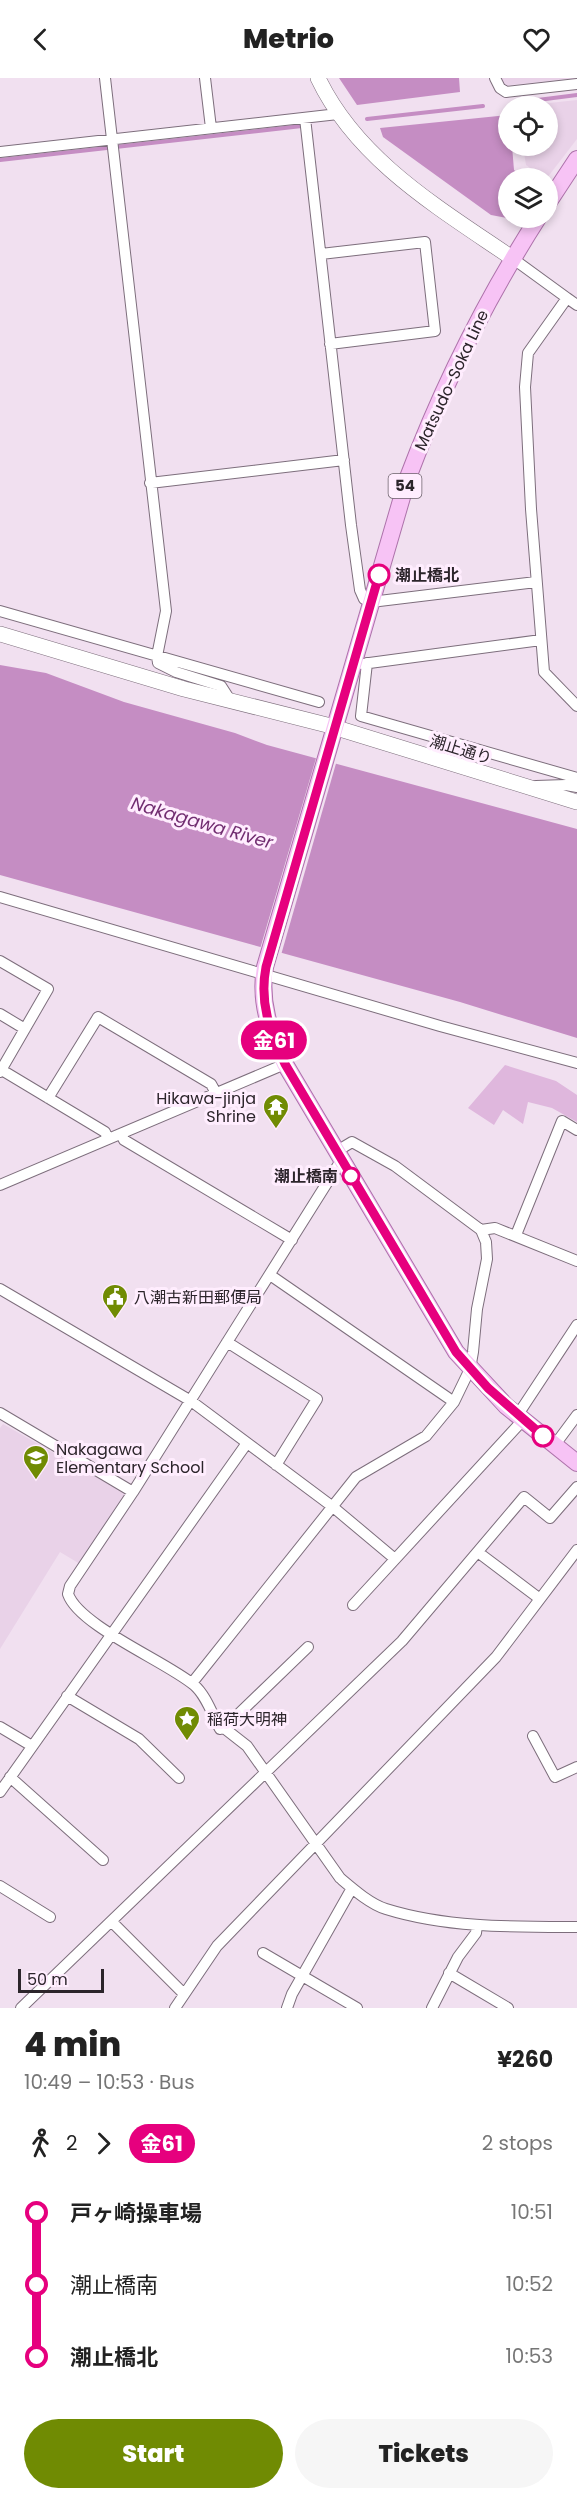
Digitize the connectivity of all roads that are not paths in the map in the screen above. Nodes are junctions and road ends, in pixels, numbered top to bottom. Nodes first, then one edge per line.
1 (105, 78) edge
2 (205, 78) edge
3 (318, 78) edge
4 (495, 78) edge
5 (577, 84) edge
6 (338, 114) junction
7 (305, 118) junction
8 (211, 128) junction
9 (113, 145) junction
10 (0, 152) edge
11 (577, 159) edge
12 (577, 173) edge
13 (558, 188) edge
14 (558, 199) edge
15 (532, 228) edge
16 (535, 228) edge
17 (321, 254) junction
18 (512, 258) junction
19 (567, 298) junction
20 (577, 305) edge
21 (330, 344) junction
22 (344, 460) junction
23 (150, 483) junction
24 (536, 582) junction
25 (371, 602) junction
26 (0, 610) edge
27 (0, 634) edge
28 (541, 640) junction
29 (157, 656) junction
30 (360, 664) junction
31 (230, 700) junction
32 (319, 702) dead end
33 (577, 706) edge
34 (332, 735) junction
35 (577, 778) edge
36 (521, 786) junction
37 (577, 787) edge
38 (577, 802) edge
39 (0, 897) edge
40 (0, 961) edge
41 (265, 971) junction
42 (0, 1014) edge
43 (25, 1029) junction
44 (577, 1063) edge
45 (285, 1064) junction
46 (1, 1070) edge
47 (216, 1093) junction
48 (48, 1098) junction
49 (577, 1130) edge
50 (121, 1134) junction
51 (108, 1139) junction
52 (339, 1155) junction
53 (0, 1185) edge
54 (481, 1230) junction
55 (516, 1235) junction
56 (292, 1240) junction
57 (577, 1261) edge
58 (270, 1275) junction
59 (0, 1289) edge
60 (577, 1325) edge
61 (227, 1342) junction
62 (470, 1369) junction
63 (191, 1401) junction
64 (454, 1402) junction
65 (0, 1413) edge
66 (577, 1415) edge
67 (520, 1418) junction
68 (247, 1443) junction
69 (554, 1446) junction
70 (577, 1464) edge
71 (276, 1465) junction
72 (577, 1487) edge
73 (133, 1492) junction
74 (333, 1507) junction
75 (577, 1550) edge
76 (479, 1553) junction
77 (395, 1559) junction
78 (540, 1599) junction
79 (353, 1605) dead end
80 (111, 1634) junction
81 (308, 1647) dead end
82 (192, 1683) junction
83 (67, 1696) junction
84 (0, 1727) edge
85 (224, 1728) junction
86 (533, 1736) dead end
87 (32, 1746) junction
88 (577, 1767) edge
89 (267, 1773) junction
90 (10, 1777) junction
91 (179, 1778) dead end
92 (0, 1792) edge
93 (316, 1844) junction
94 (103, 1860) dead end
95 (0, 1886) edge
96 (352, 1888) junction
97 (50, 1917) dead end
98 (112, 1922) junction
99 (477, 1925) junction
100 (577, 1927) edge
101 (263, 1953) dead end
102 (449, 1972) junction
103 (302, 1976) junction
104 (184, 1994) junction
105 (21, 2008) edge
106 (175, 2008) edge
107 (286, 2008) edge
108 (357, 2008) edge
109 (432, 2008) edge
110 (508, 2008) edge

1 - 9 street
2 - 8 street
3 - 6 street
4 - 5 street
6 - 7 street
6 - 18 street
7 - 8 street
7 - 17 street
8 - 9 street
9 - 10 street
9 - 23 street
11 - 13 main road
12 - 14 main road
15 - 18 main road, 54
16 - 18 main road, 54
17 - 21 street
17 - 21 street
18 - 19 street
18 - 25 main road, Matsudo-Soka Line / 54
19 - 20 street
19 - 24 street
21 - 22 street
22 - 23 street
22 - 25 street
23 - 29 street
24 - 25 street
24 - 28 street
25 - 30 main road, Matsudo-Soka Line / 54
26 - 29 street
27 - 31 street, 潮止通り
28 - 30 street
28 - 33 street
29 - 31 street
29 - 32 street
30 - 34 main road, Matsudo-Soka Line / 54
30 - 35 street
31 - 34 street, 潮止通り
34 - 36 street, 潮止通り
34 - 41 main road, Matsudo-Soka Line / 54
36 - 37 street
36 - 38 street, 潮止通り
39 - 41 street
40 - 43 street
41 - 44 street
41 - 45 main road, Matsudo-Soka Line / 54
42 - 43 street
43 - 46 street
45 - 47 street
45 - 52 main road, Matsudo-Soka Line / 54
46 - 48 street
47 - 48 street
47 - 50 street
48 - 51 street
49 - 55 street
50 - 51 street
50 - 56 street
51 - 53 street
52 - 54 street
52 - 56 street
52 - 62 main road, Matsudo-Soka Line / 54
54 - 55 street
54 - 62 street
55 - 57 street
56 - 58 street
58 - 61 street
58 - 64 street
59 - 63 street
60 - 67 street
61 - 63 street
61 - 71 street
62 - 64 street
62 - 67 main road, Matsudo-Soka Line / 54
63 - 68 street
63 - 73 street
64 - 74 street
65 - 73 street
66 - 69 street
67 - 69 main road, Matsudo-Soka Line / 54
67 - 77 street
68 - 71 street
68 - 80 street
69 - 70 main road, Matsudo-Soka Line / 54
71 - 74 street
72 - 76 street
73 - 80 street
74 - 77 street
74 - 82 street
75 - 78 street
76 - 78 street
76 - 89 street
77 - 79 street
78 - 93 street
80 - 82 street
80 - 83 street
81 - 85 street
82 - 85 street
83 - 87 street
83 - 91 street
84 - 87 street
85 - 89 street
86 - 88 street
87 - 90 street
89 - 93 street
89 - 98 street
90 - 92 street
90 - 94 street
93 - 96 street
93 - 104 street
95 - 97 street
96 - 99 street
96 - 103 street
98 - 104 street
98 - 105 street
99 - 100 street
99 - 102 street
101 - 103 street
102 - 109 street
102 - 110 street
103 - 107 street
103 - 108 street
104 - 106 street

